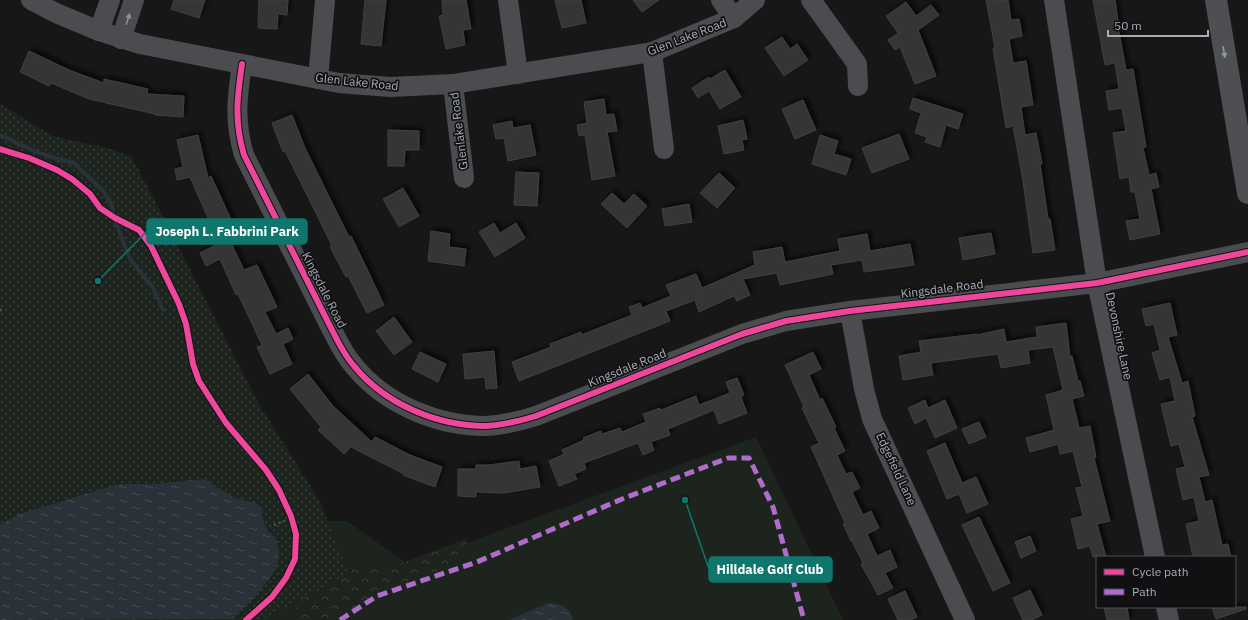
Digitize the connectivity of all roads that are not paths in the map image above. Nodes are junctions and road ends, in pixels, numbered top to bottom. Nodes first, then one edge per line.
1 (31, 0) edge
2 (110, 0) edge
3 (134, 0) edge
4 (325, 0) edge
5 (508, 0) edge
6 (721, 0) edge
7 (755, 0) edge
8 (811, 0) edge
9 (1054, 0) edge
10 (1216, 0) edge
11 (734, 18) junction
12 (99, 31) junction
13 (121, 39) junction
14 (652, 52) junction
15 (242, 64) junction
16 (518, 74) junction
17 (318, 79) junction
18 (453, 84) junction
19 (858, 86) dead end
20 (664, 150) dead end
21 (464, 178) dead end
22 (1248, 193) edge
23 (1248, 252) edge
24 (1097, 283) junction
25 (850, 311) junction
26 (1155, 556) edge
27 (1166, 608) edge
28 (964, 620) edge
29 (1169, 620) edge

1 - 12 street, Glen Lake Road
2 - 12 street
13 -> 3 street
4 - 17 street
5 - 16 street
6 - 11 street, Glen Lake Road
7 - 11 street, Glen Lake Road
8 - 19 street
9 - 24 street, Devonshire Lane
10 -> 22 main road
11 - 14 street, Glen Lake Road
12 - 13 street, Glen Lake Road
13 - 15 street, Glen Lake Road
14 - 16 street, Glen Lake Road
14 - 20 street
15 - 17 street, Glen Lake Road
15 - 25 street, Kingsdale Road
16 - 18 street, Glen Lake Road
17 - 18 street, Glen Lake Road
18 - 21 street, Glenlake Road
23 - 24 street, Kingsdale Road
24 - 25 street, Kingsdale Road
24 - 26 street, Devonshire Lane
25 - 28 street, Edgefield Lane
27 - 29 street

